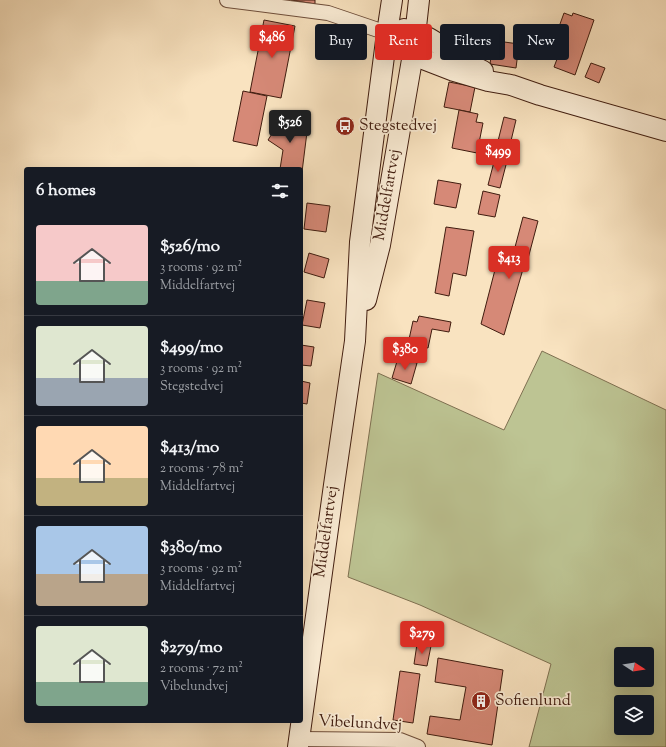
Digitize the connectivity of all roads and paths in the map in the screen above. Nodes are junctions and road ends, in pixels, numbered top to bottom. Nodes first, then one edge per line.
1 (227, 0) edge
2 (392, 0) edge
3 (419, 0) edge
4 (388, 24) edge
5 (417, 24) edge
6 (375, 29) edge
7 (432, 39) edge
8 (383, 60) edge
9 (412, 60) edge
10 (426, 60) edge
11 (511, 86) junction
12 (666, 130) edge
13 (355, 341) junction
14 (303, 714) edge
15 (302, 723) edge
16 (299, 743) edge
17 (418, 747) edge

1 - 6 street
2 - 4 main road, Middelfartvej
3 - 5 main road, Middelfartvej
7 - 11 main road
8 - 13 main road, Middelfartvej
9 - 13 main road, Middelfartvej
10 - 11 main road
11 - 12 main road
13 - 14 main road, Middelfartvej
15 - 16 main road, Middelfartvej
16 - 17 street, Vibelundvej

